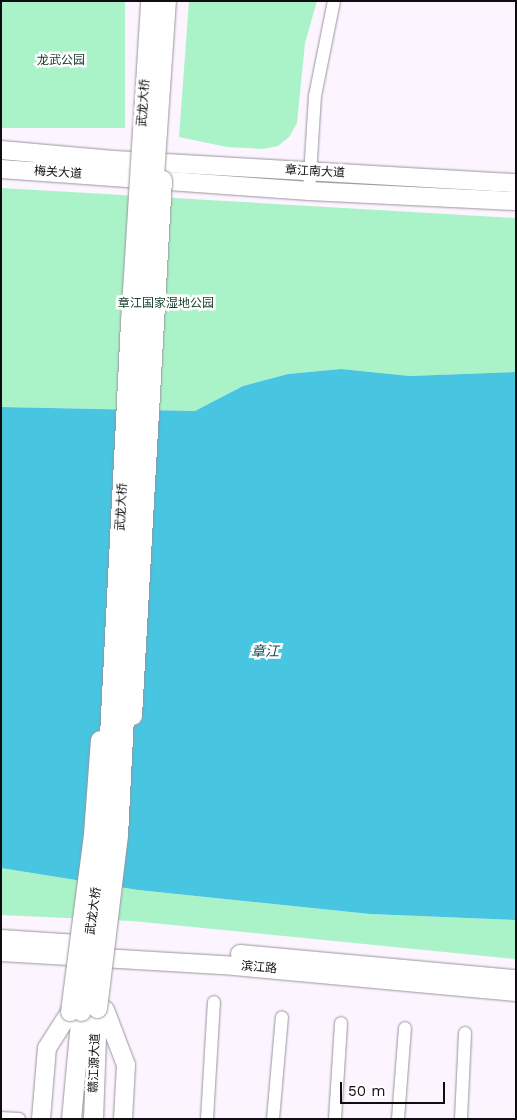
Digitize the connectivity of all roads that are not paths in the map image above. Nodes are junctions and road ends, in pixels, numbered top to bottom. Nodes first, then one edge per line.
1 (143, 1) edge
2 (150, 1) edge
3 (166, 1) edge
4 (174, 1) edge
5 (334, 1) edge
6 (1, 150) edge
7 (1, 168) edge
8 (114, 168) junction
9 (310, 172) junction
10 (516, 183) edge
11 (309, 191) junction
12 (516, 201) edge
13 (1, 939) edge
14 (1, 952) edge
15 (516, 979) edge
16 (516, 992) edge
17 (214, 1002) dead end
18 (88, 1010) junction
19 (282, 1017) dead end
20 (341, 1023) dead end
21 (404, 1028) dead end
22 (465, 1033) dead end
23 (1, 1118) edge
24 (19, 1119) edge
25 (41, 1119) edge
26 (71, 1119) edge
27 (93, 1119) edge
28 (123, 1119) edge
29 (207, 1119) edge
30 (273, 1119) edge
31 (335, 1119) edge
32 (398, 1119) edge
33 (461, 1119) edge

1 - 18 street, bridge
2 - 18 main road, 武龙大桥, bridge
3 - 18 main road, 武龙大桥, bridge
4 - 18 street, bridge
5 - 9 street
6 - 8 street, 梅关大道
7 - 8 street, 梅关大道
8 - 9 street, 章江南大道
8 - 11 street, 章江南大道
9 - 10 street, 章江南大道
9 - 11 street
11 - 12 street, 章江南大道
13 - 15 street, 滨江路
14 - 16 street, 滨江路
17 - 29 street
18 - 25 street
18 - 26 main road, 赣江源大道
18 - 27 main road, 赣江源大道
18 - 28 street
19 - 30 street
20 - 31 street
21 - 32 street
22 - 33 street
23 - 24 street

